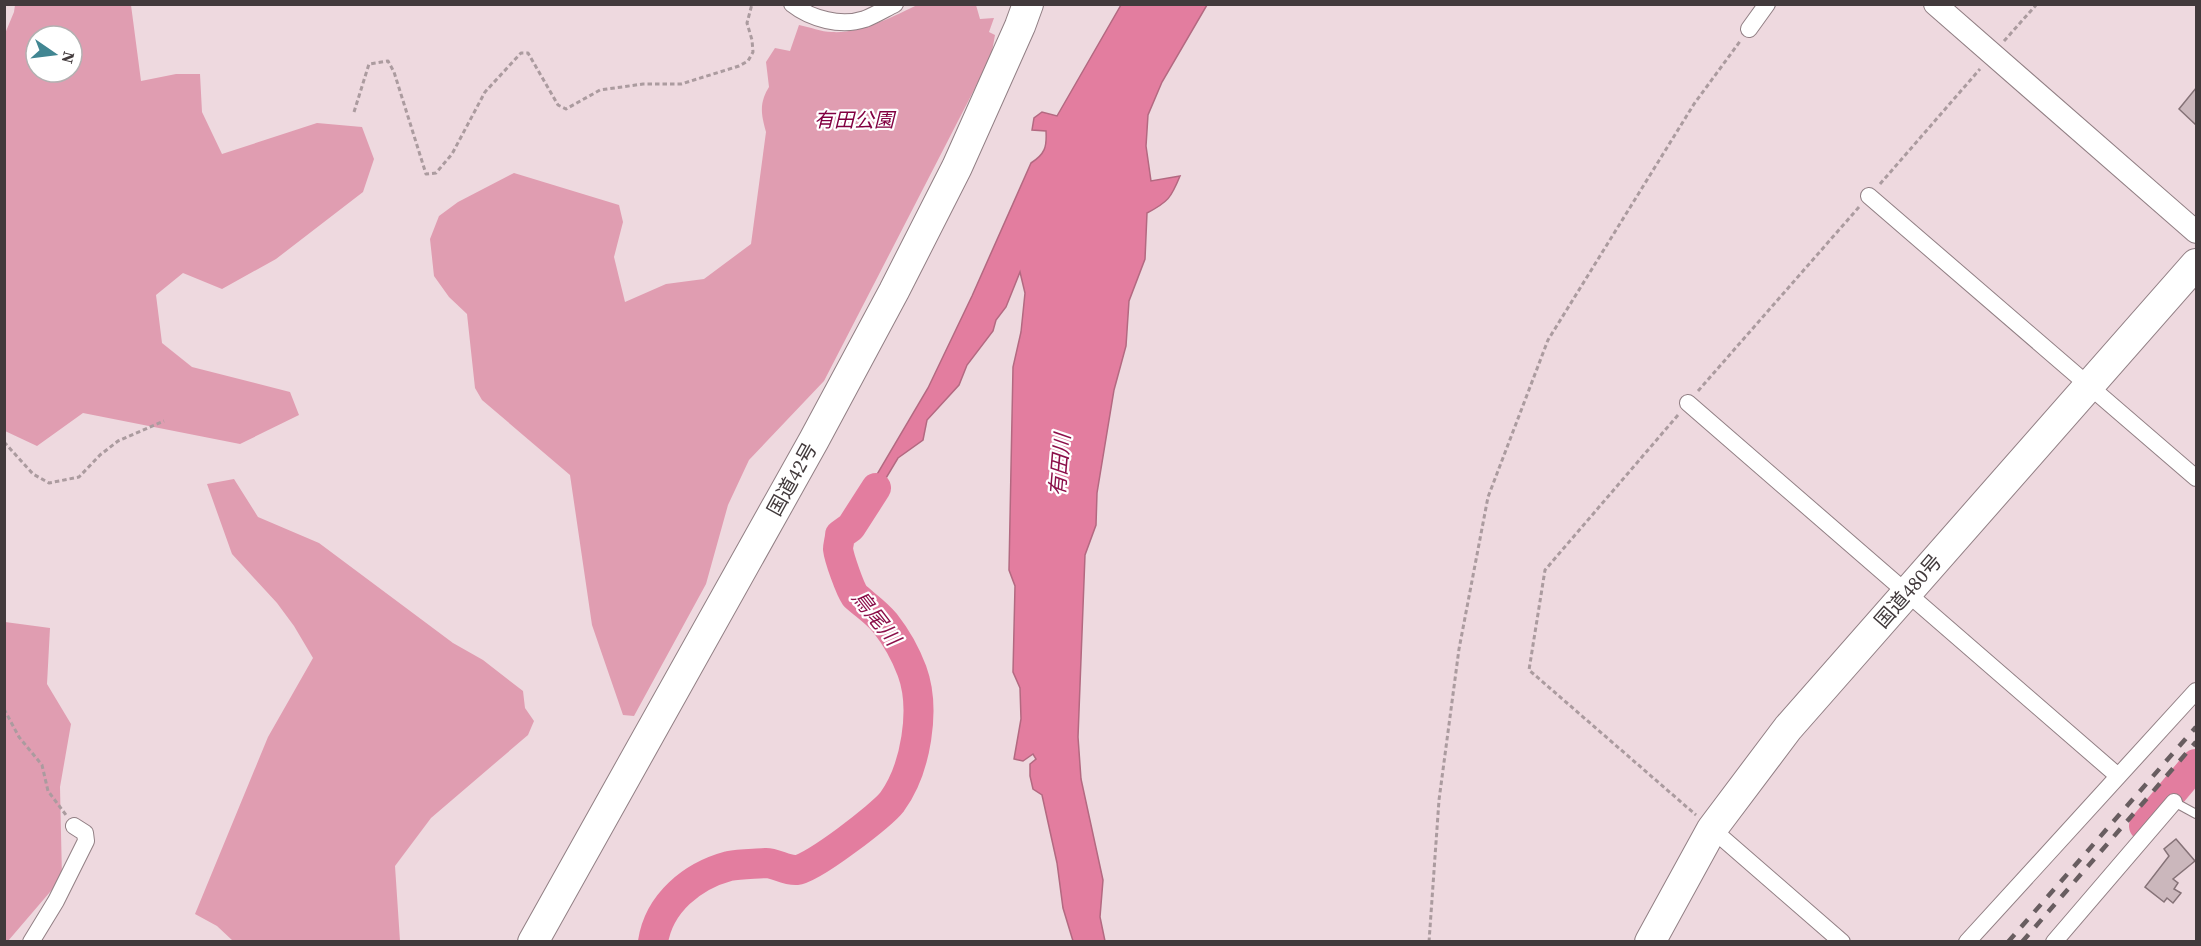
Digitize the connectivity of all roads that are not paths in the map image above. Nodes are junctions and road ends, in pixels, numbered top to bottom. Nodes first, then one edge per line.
1 (792, 4) edge
2 (896, 4) edge
3 (1028, 4) edge
4 (1767, 4) edge
5 (1935, 4) edge
6 (1749, 29) road end
7 (1869, 196) dead end
8 (2196, 232) edge
9 (2196, 264) edge
10 (2090, 385) junction
11 (1688, 403) dead end
12 (2196, 478) edge
13 (1906, 593) junction
14 (2196, 690) edge
15 (2118, 776) junction
16 (2174, 802) joint
17 (2196, 814) edge
18 (74, 826) road end
19 (1712, 829) junction
20 (31, 942) edge
21 (533, 942) edge
22 (1650, 942) edge
23 (1842, 942) edge
24 (1967, 942) edge
25 (2054, 942) edge

1 - 2 street
3 - 21 highway, 国道42号
4 - 6 street
5 - 8 street
7 - 10 street
9 - 10 highway, 国道480号
10 - 12 street
10 - 13 highway, 国道480号
11 - 13 street
13 - 15 street
13 - 19 highway, 国道480号
14 - 15 street
15 - 24 street
16 - 17 lane
16 - 25 street
18 - 20 street
19 - 22 highway, 国道480号
19 - 23 street

